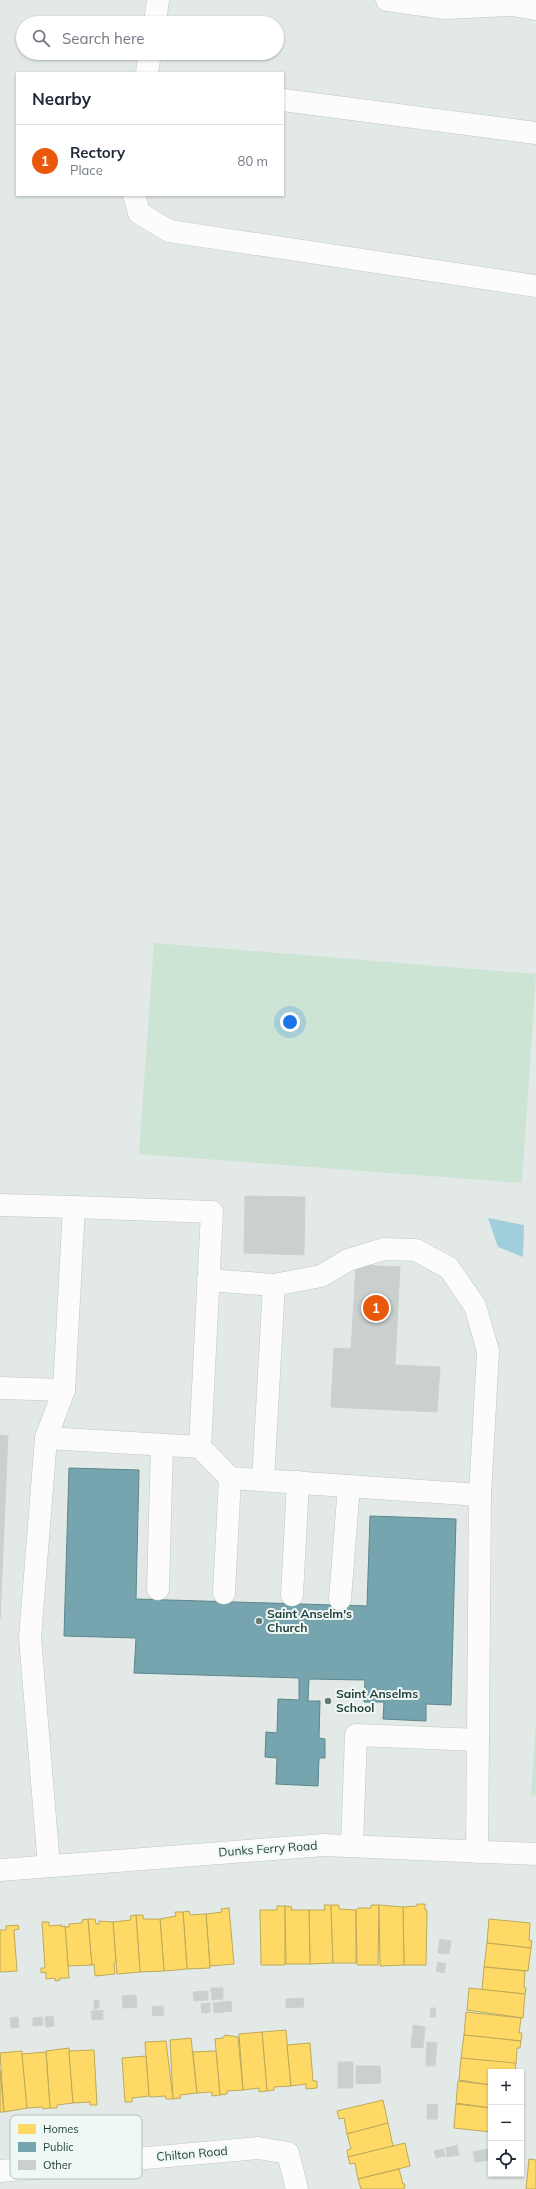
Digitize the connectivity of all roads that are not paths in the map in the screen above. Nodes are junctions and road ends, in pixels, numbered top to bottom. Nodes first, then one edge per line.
1 (158, 0) edge
2 (387, 0) edge
3 (536, 9) edge
4 (156, 16) edge
5 (149, 60) edge
6 (147, 72) edge
7 (284, 100) edge
8 (536, 133) edge
9 (134, 196) edge
10 (536, 286) edge
11 (0, 1205) edge
12 (74, 1207) junction
13 (208, 1280) junction
14 (274, 1285) junction
15 (0, 1388) edge
16 (64, 1390) junction
17 (46, 1438) junction
18 (162, 1445) junction
19 (200, 1447) junction
20 (230, 1478) junction
21 (263, 1480) junction
22 (298, 1482) junction
23 (349, 1486) junction
24 (480, 1495) junction
25 (158, 1589) dead end
26 (224, 1593) dead end
27 (292, 1595) dead end
28 (340, 1599) dead end
29 (478, 1740) junction
30 (352, 1846) junction
31 (477, 1852) junction
32 (536, 1854) edge
33 (49, 1866) junction
34 (0, 1870) edge
35 (142, 2159) edge
36 (10, 2171) edge
37 (0, 2172) edge
38 (297, 2189) edge

1 - 4 street
2 - 3 street
5 - 6 street
7 - 8 street
9 - 10 street
11 - 12 street
12 - 13 street
12 - 16 street
13 - 14 street
13 - 19 street
14 - 21 street
14 - 24 street
15 - 16 street
16 - 17 street
17 - 18 street
17 - 33 street
18 - 19 street
18 - 25 street
19 - 20 street
20 - 21 street
20 - 26 street
21 - 22 street
22 - 23 street
22 - 27 street
23 - 24 street
23 - 28 street
24 - 29 street
29 - 30 street
29 - 31 street
30 - 31 street, Dunks Ferry Road
30 - 33 street, Dunks Ferry Road
31 - 32 street, Dunks Ferry Road
33 - 34 street, Dunks Ferry Road
35 - 38 street, Chilton Road
36 - 37 street, Chilton Road

